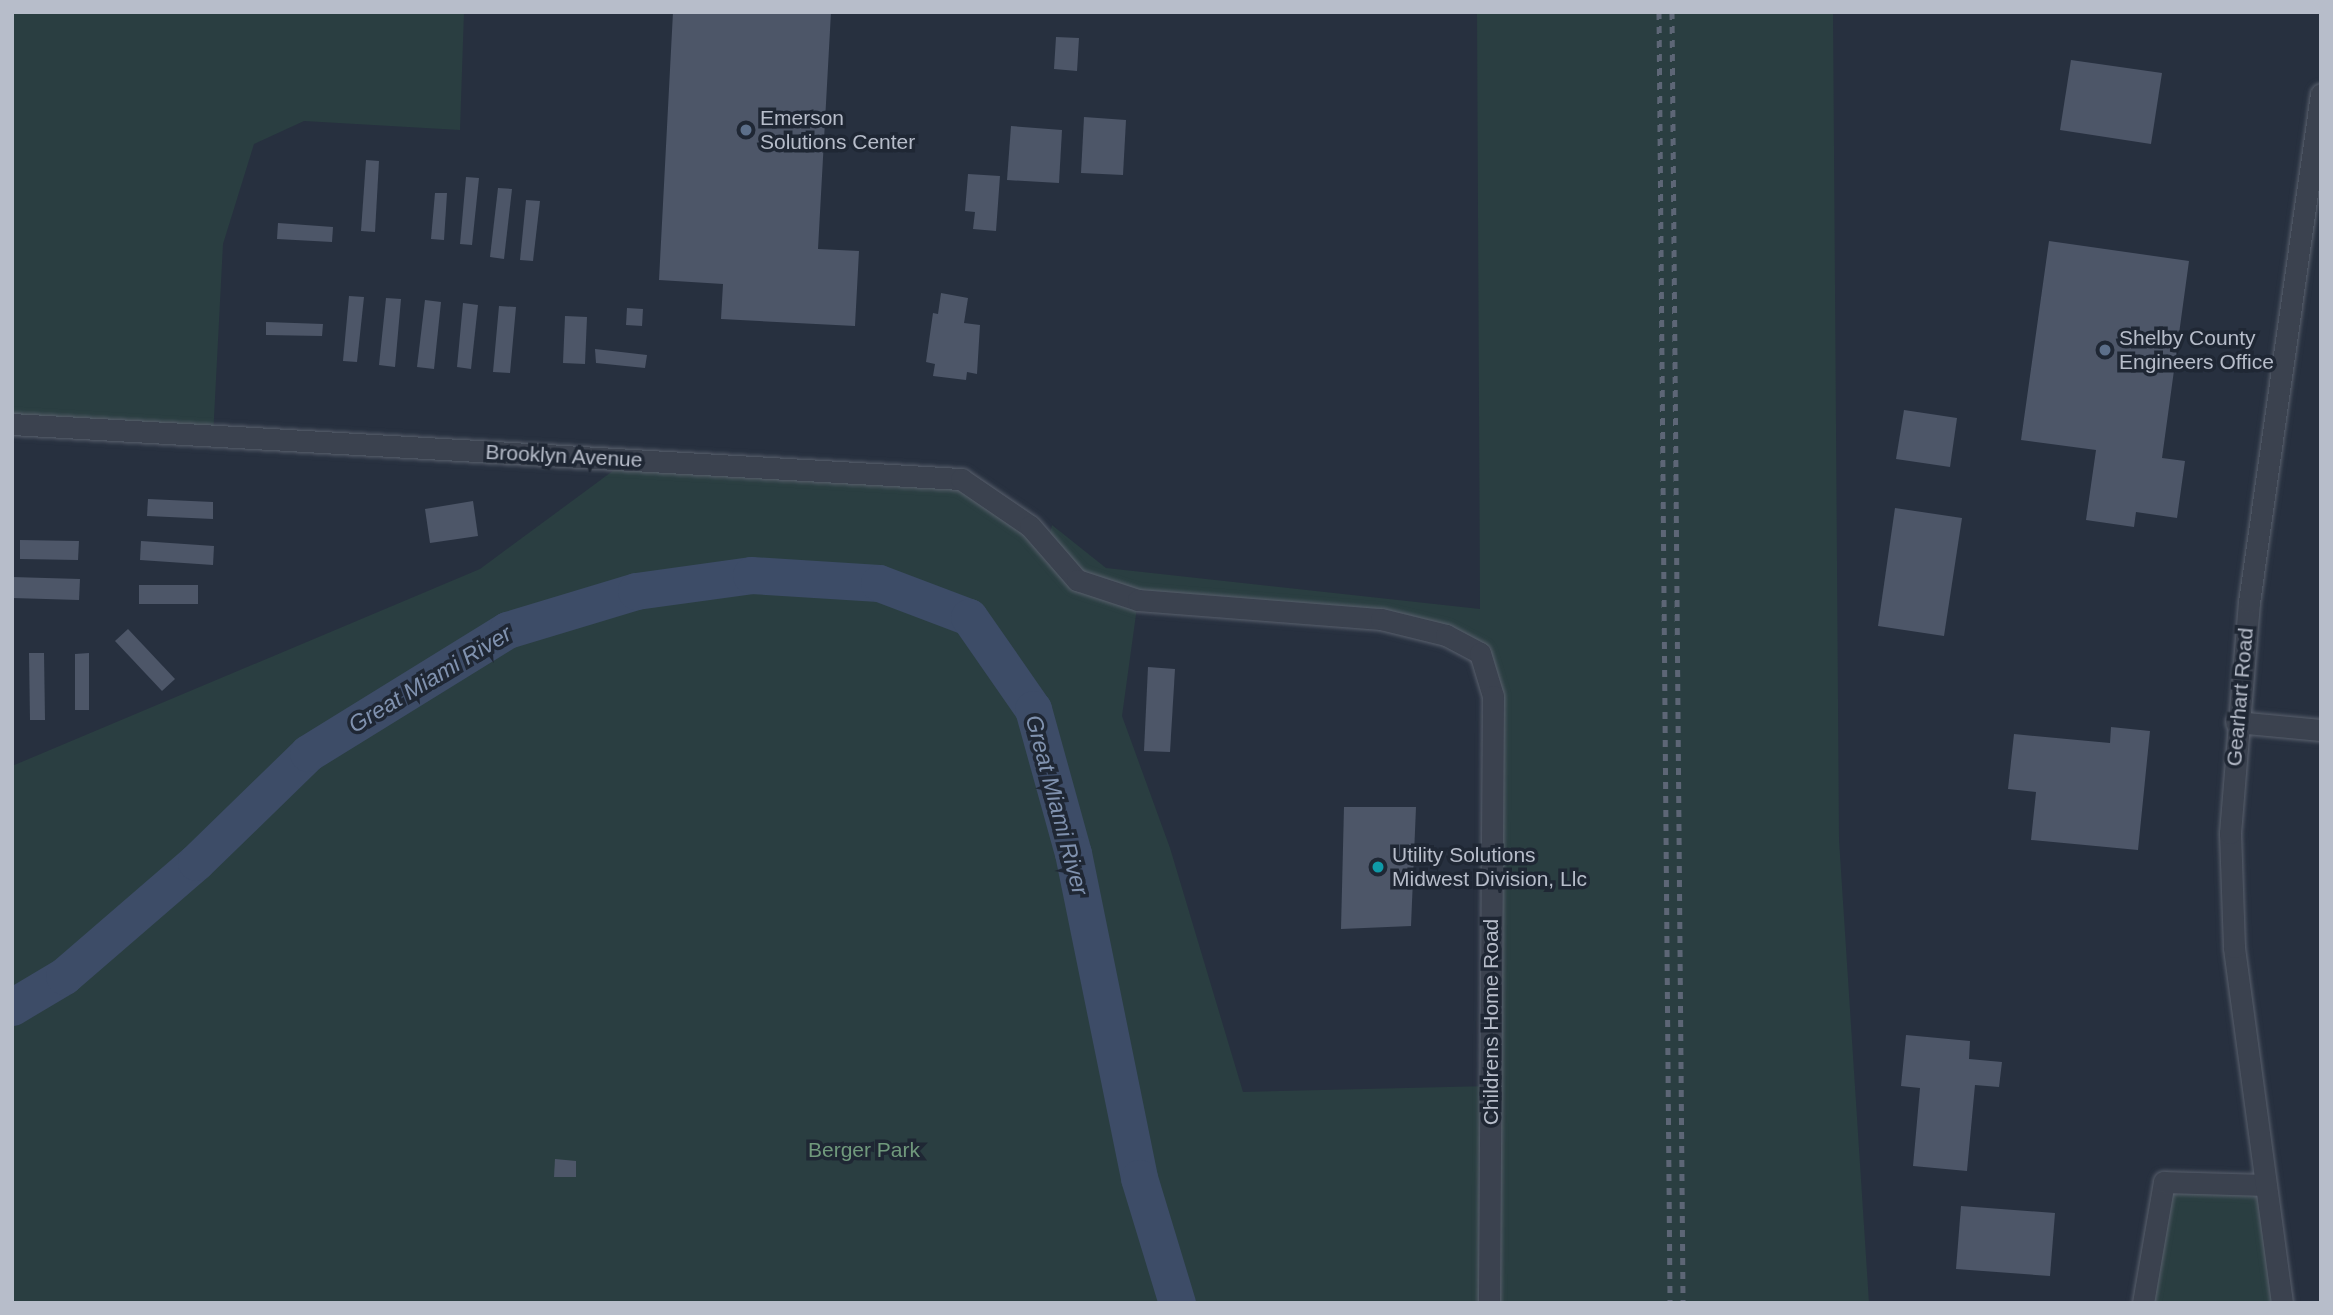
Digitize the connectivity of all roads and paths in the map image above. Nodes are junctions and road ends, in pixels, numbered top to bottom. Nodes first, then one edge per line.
1 (2321, 94) edge
2 (12, 424) edge
3 (1077, 580) joint
4 (2236, 722) junction
5 (2321, 730) edge
6 (2264, 1185) junction
7 (1489, 1303) edge
8 (2143, 1303) edge
9 (2282, 1303) edge

1 - 4 street, Gearhart Road
2 - 3 street, Brooklyn Avenue
3 - 7 street, Childrens Home Road
4 - 5 street
4 - 6 street, Gearhart Road
6 - 8 street
6 - 9 street, Gearhart Road

